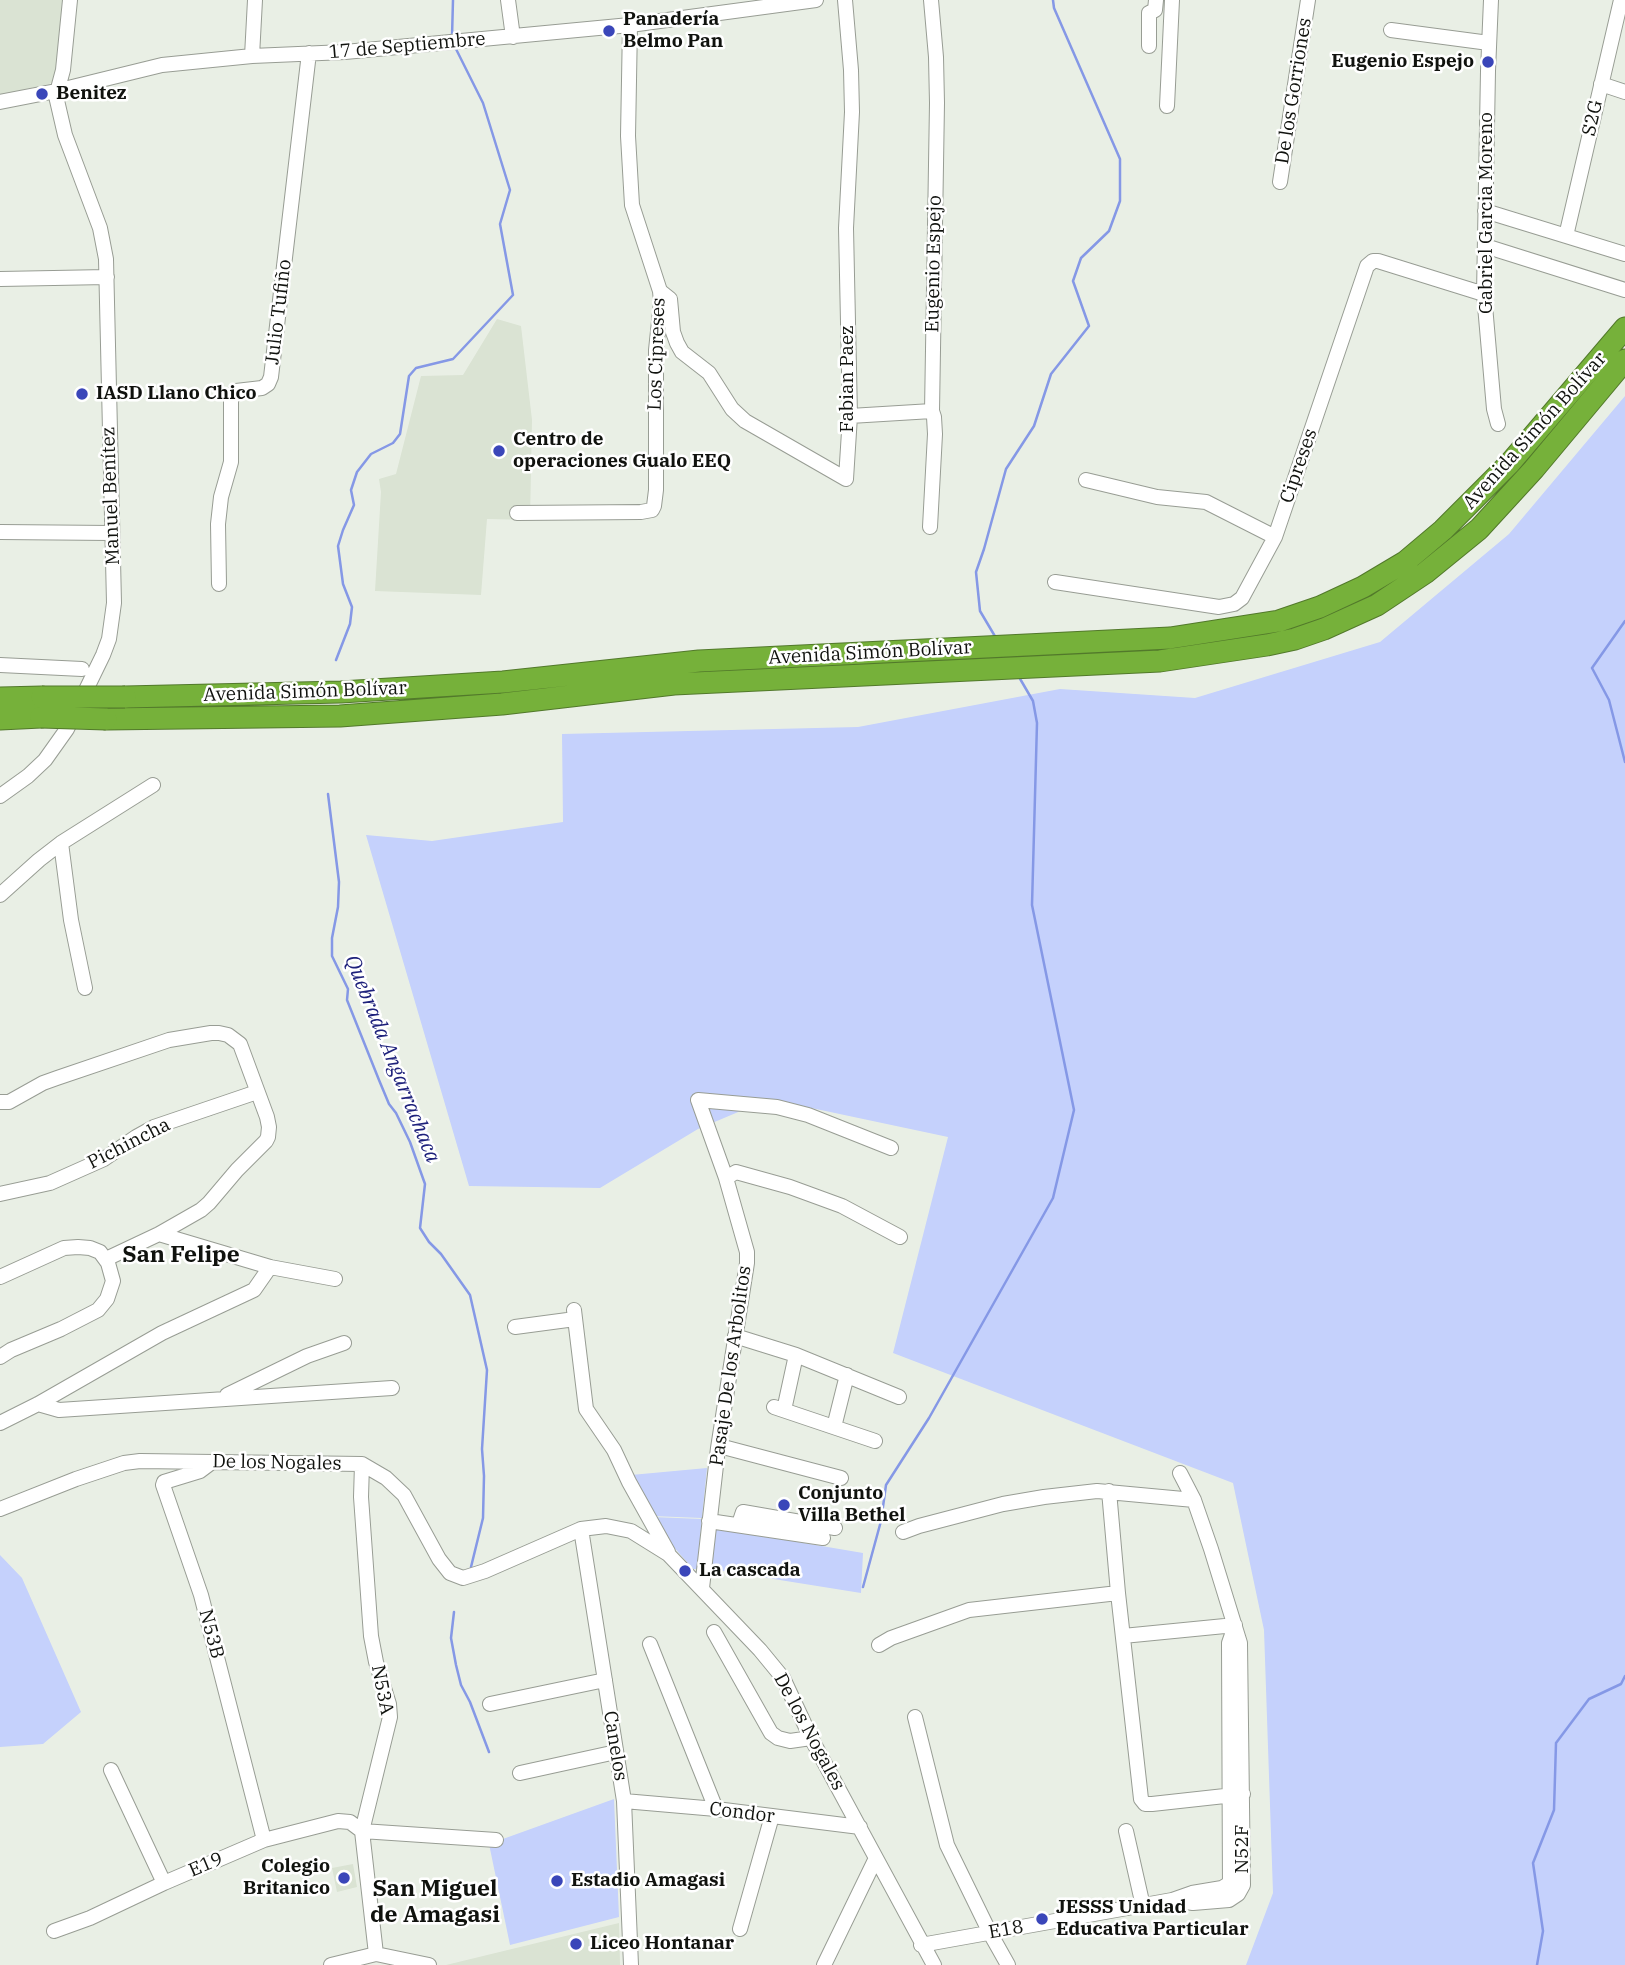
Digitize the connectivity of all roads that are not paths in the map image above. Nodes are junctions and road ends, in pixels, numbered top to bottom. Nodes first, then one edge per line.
1 (70, 0) edge
2 (255, 0) edge
3 (508, 0) edge
4 (816, 0) edge
5 (845, 0) edge
6 (931, 0) edge
7 (1156, 0) edge
8 (1172, 0) edge
9 (1308, 0) edge
10 (1491, 0) edge
11 (1621, 0) edge
12 (629, 26) junction
13 (1391, 30) dead end
14 (513, 37) junction
15 (1489, 43) junction
16 (1149, 46) dead end
17 (309, 53) junction
18 (252, 56) junction
19 (1601, 83) junction
20 (56, 91) junction
21 (1625, 92) edge
22 (0, 102) edge
23 (1167, 106) dead end
24 (1280, 182) dead end
25 (1485, 211) junction
26 (1566, 236) junction
27 (1485, 246) junction
28 (1625, 254) edge
29 (107, 277) junction
30 (0, 279) edge
31 (660, 290) junction
32 (1625, 290) edge
33 (1484, 294) junction
34 (1625, 328) edge
35 (1625, 360) edge
36 (932, 411) junction
37 (850, 416) junction
38 (1498, 424) dead end
39 (1086, 480) dead end
40 (517, 513) dead end
41 (930, 527) dead end
42 (0, 531) edge
43 (111, 533) junction
44 (1275, 537) junction
45 (1055, 582) dead end
46 (219, 584) dead end
47 (0, 665) edge
48 (82, 669) dead end
49 (0, 698) edge
50 (42, 707) junction
51 (0, 719) edge
52 (153, 785) dead end
53 (0, 796) edge
54 (61, 843) junction
55 (0, 895) edge
56 (85, 988) dead end
57 (257, 1092) junction
58 (0, 1102) edge
59 (891, 1148) dead end
60 (726, 1178) junction
61 (0, 1194) edge
62 (159, 1234) junction
63 (900, 1237) dead end
64 (106, 1259) junction
65 (270, 1267) junction
66 (0, 1277) edge
67 (335, 1279) dead end
68 (515, 1327) dead end
69 (735, 1336) junction
70 (344, 1343) dead end
71 (796, 1355) junction
72 (0, 1357) edge
73 (847, 1375) junction
74 (392, 1388) dead end
75 (899, 1396) dead end
76 (219, 1399) junction
77 (38, 1404) junction
78 (0, 1423) edge
79 (834, 1427) junction
80 (874, 1441) dead end
81 (719, 1448) junction
82 (212, 1462) junction
83 (362, 1464) junction
84 (1180, 1472) dead end
85 (841, 1479) dead end
86 (1109, 1491) junction
87 (1194, 1500) junction
88 (0, 1509) edge
89 (709, 1521) junction
90 (739, 1524) junction
91 (835, 1528) dead end
92 (581, 1529) junction
93 (903, 1532) dead end
94 (823, 1538) dead end
95 (668, 1554) junction
96 (702, 1588) junction
97 (1118, 1593) junction
98 (1235, 1625) junction
99 (715, 1632) dead end
100 (1123, 1636) junction
101 (650, 1644) dead end
102 (879, 1645) dead end
103 (604, 1680) junction
104 (490, 1704) dead end
105 (915, 1717) dead end
106 (811, 1738) junction
107 (616, 1752) junction
108 (111, 1770) dead end
109 (520, 1773) dead end
110 (1237, 1795) junction
111 (624, 1801) junction
112 (716, 1809) junction
113 (772, 1816) junction
114 (860, 1827) junction
115 (362, 1831) junction
116 (1126, 1831) dead end
117 (264, 1840) junction
118 (496, 1840) dead end
119 (876, 1858) junction
120 (164, 1883) junction
121 (1230, 1883) junction
122 (1172, 1900) junction
123 (1230, 1900) junction
124 (1143, 1906) junction
125 (740, 1929) dead end
126 (54, 1931) dead end
127 (990, 1933) junction
128 (921, 1945) junction
129 (376, 1954) junction
130 (331, 1965) edge
131 (429, 1965) edge
132 (631, 1965) edge
133 (824, 1965) edge
134 (933, 1965) edge
135 (1008, 1965) edge

1 - 20 street, Manuel Benítez
2 - 18 street
3 - 14 street
4 - 12 street, 17 de Septiembre
5 - 37 street, Fabian Paez
6 - 36 street, Eugenio Espejo
7 - 16 street
8 - 23 street
9 - 24 street, De los Gorriones
10 - 15 street, Gabriel Garcia Moreno
11 - 19 street, S2G
12 - 14 street, 17 de Septiembre
12 - 31 street, Los Cipreses
13 - 15 street
14 - 17 street, 17 de Septiembre
15 - 25 street, Gabriel Garcia Moreno
17 - 18 street, 17 de Septiembre
17 - 46 street, Julio Tufiño
18 - 20 street, 17 de Septiembre
19 - 21 street
19 - 26 street, S2G
20 - 22 street, 17 de Septiembre
20 - 29 street, Manuel Benítez
25 - 26 street
25 - 27 street, Gabriel Garcia Moreno
26 - 28 street
27 - 32 street
27 - 33 street, Gabriel Garcia Moreno
29 - 30 street
29 - 43 street, Manuel Benítez
31 - 37 street, Fabian Paez
31 - 40 street, Los Cipreses
33 - 38 street, Gabriel Garcia Moreno
33 - 44 street, Cipreses
34 - 50 highway, Avenida Simón Bolívar, bridge
35 - 50 highway, Avenida Simón Bolívar, bridge
36 - 37 street
36 - 41 street, Eugenio Espejo
39 - 44 street
42 - 43 street
43 - 53 street, Manuel Benítez
44 - 45 street, Cipreses
47 - 48 street
49 - 50 highway, Avenida Simón Bolívar
50 - 51 highway, Avenida Simón Bolívar
52 - 54 street
54 - 55 street
54 - 56 street
57 - 58 street
57 - 61 street, Pichincha
57 - 62 street
59 - 60 street, Pasaje De los Arbolitos
60 - 63 street
60 - 69 street, Pasaje De los Arbolitos
62 - 64 street
62 - 65 street
64 - 66 street
64 - 72 street
65 - 67 street
65 - 77 street
68 - 95 street
69 - 71 street
69 - 81 street, Pasaje De los Arbolitos
70 - 76 street
71 - 73 street
71 - 79 street
73 - 75 street
73 - 79 street
74 - 76 street
76 - 77 street
77 - 78 street
79 - 80 street
81 - 85 street
81 - 89 street, Pasaje De los Arbolitos
82 - 83 street, De los Nogales
82 - 88 street, De los Nogales
82 - 117 street, N53B
83 - 92 street, De los Nogales
83 - 115 street, N53A
84 - 87 street, N52F
86 - 87 street
86 - 93 street
86 - 97 street
87 - 98 street, N52F
89 - 90 street
89 - 96 street, Pasaje De los Arbolitos
90 - 91 street
90 - 94 street
92 - 95 street, De los Nogales
92 - 103 street, Canelos
95 - 96 street, De los Nogales
96 - 106 street, De los Nogales
97 - 100 street
97 - 102 street
98 - 100 street
98 - 110 street, N52F
99 - 106 street
100 - 110 street
101 - 112 street
103 - 104 street
103 - 107 street, Canelos
105 - 127 street
106 - 114 street, De los Nogales
107 - 109 street
107 - 111 street, Canelos
108 - 120 street
110 - 121 street, N52F
110 - 123 street, N52F
111 - 112 street, Condor
111 - 132 street, Canelos
112 - 113 street, Condor
113 - 114 street, Condor
113 - 125 street
114 - 119 street, De los Nogales
115 - 117 street, E19
115 - 118 street, E19
115 - 129 street, N53A
116 - 124 street
117 - 120 street, E19
119 - 128 street, De los Nogales
119 - 133 street
120 - 126 street, E19
121 - 122 street, N52F
121 - 123 street
122 - 123 street, N52F
122 - 124 street, E18
124 - 127 street, E18
127 - 128 street, E18
127 - 135 street
128 - 134 street, De los Nogales
129 - 130 street
129 - 131 street

